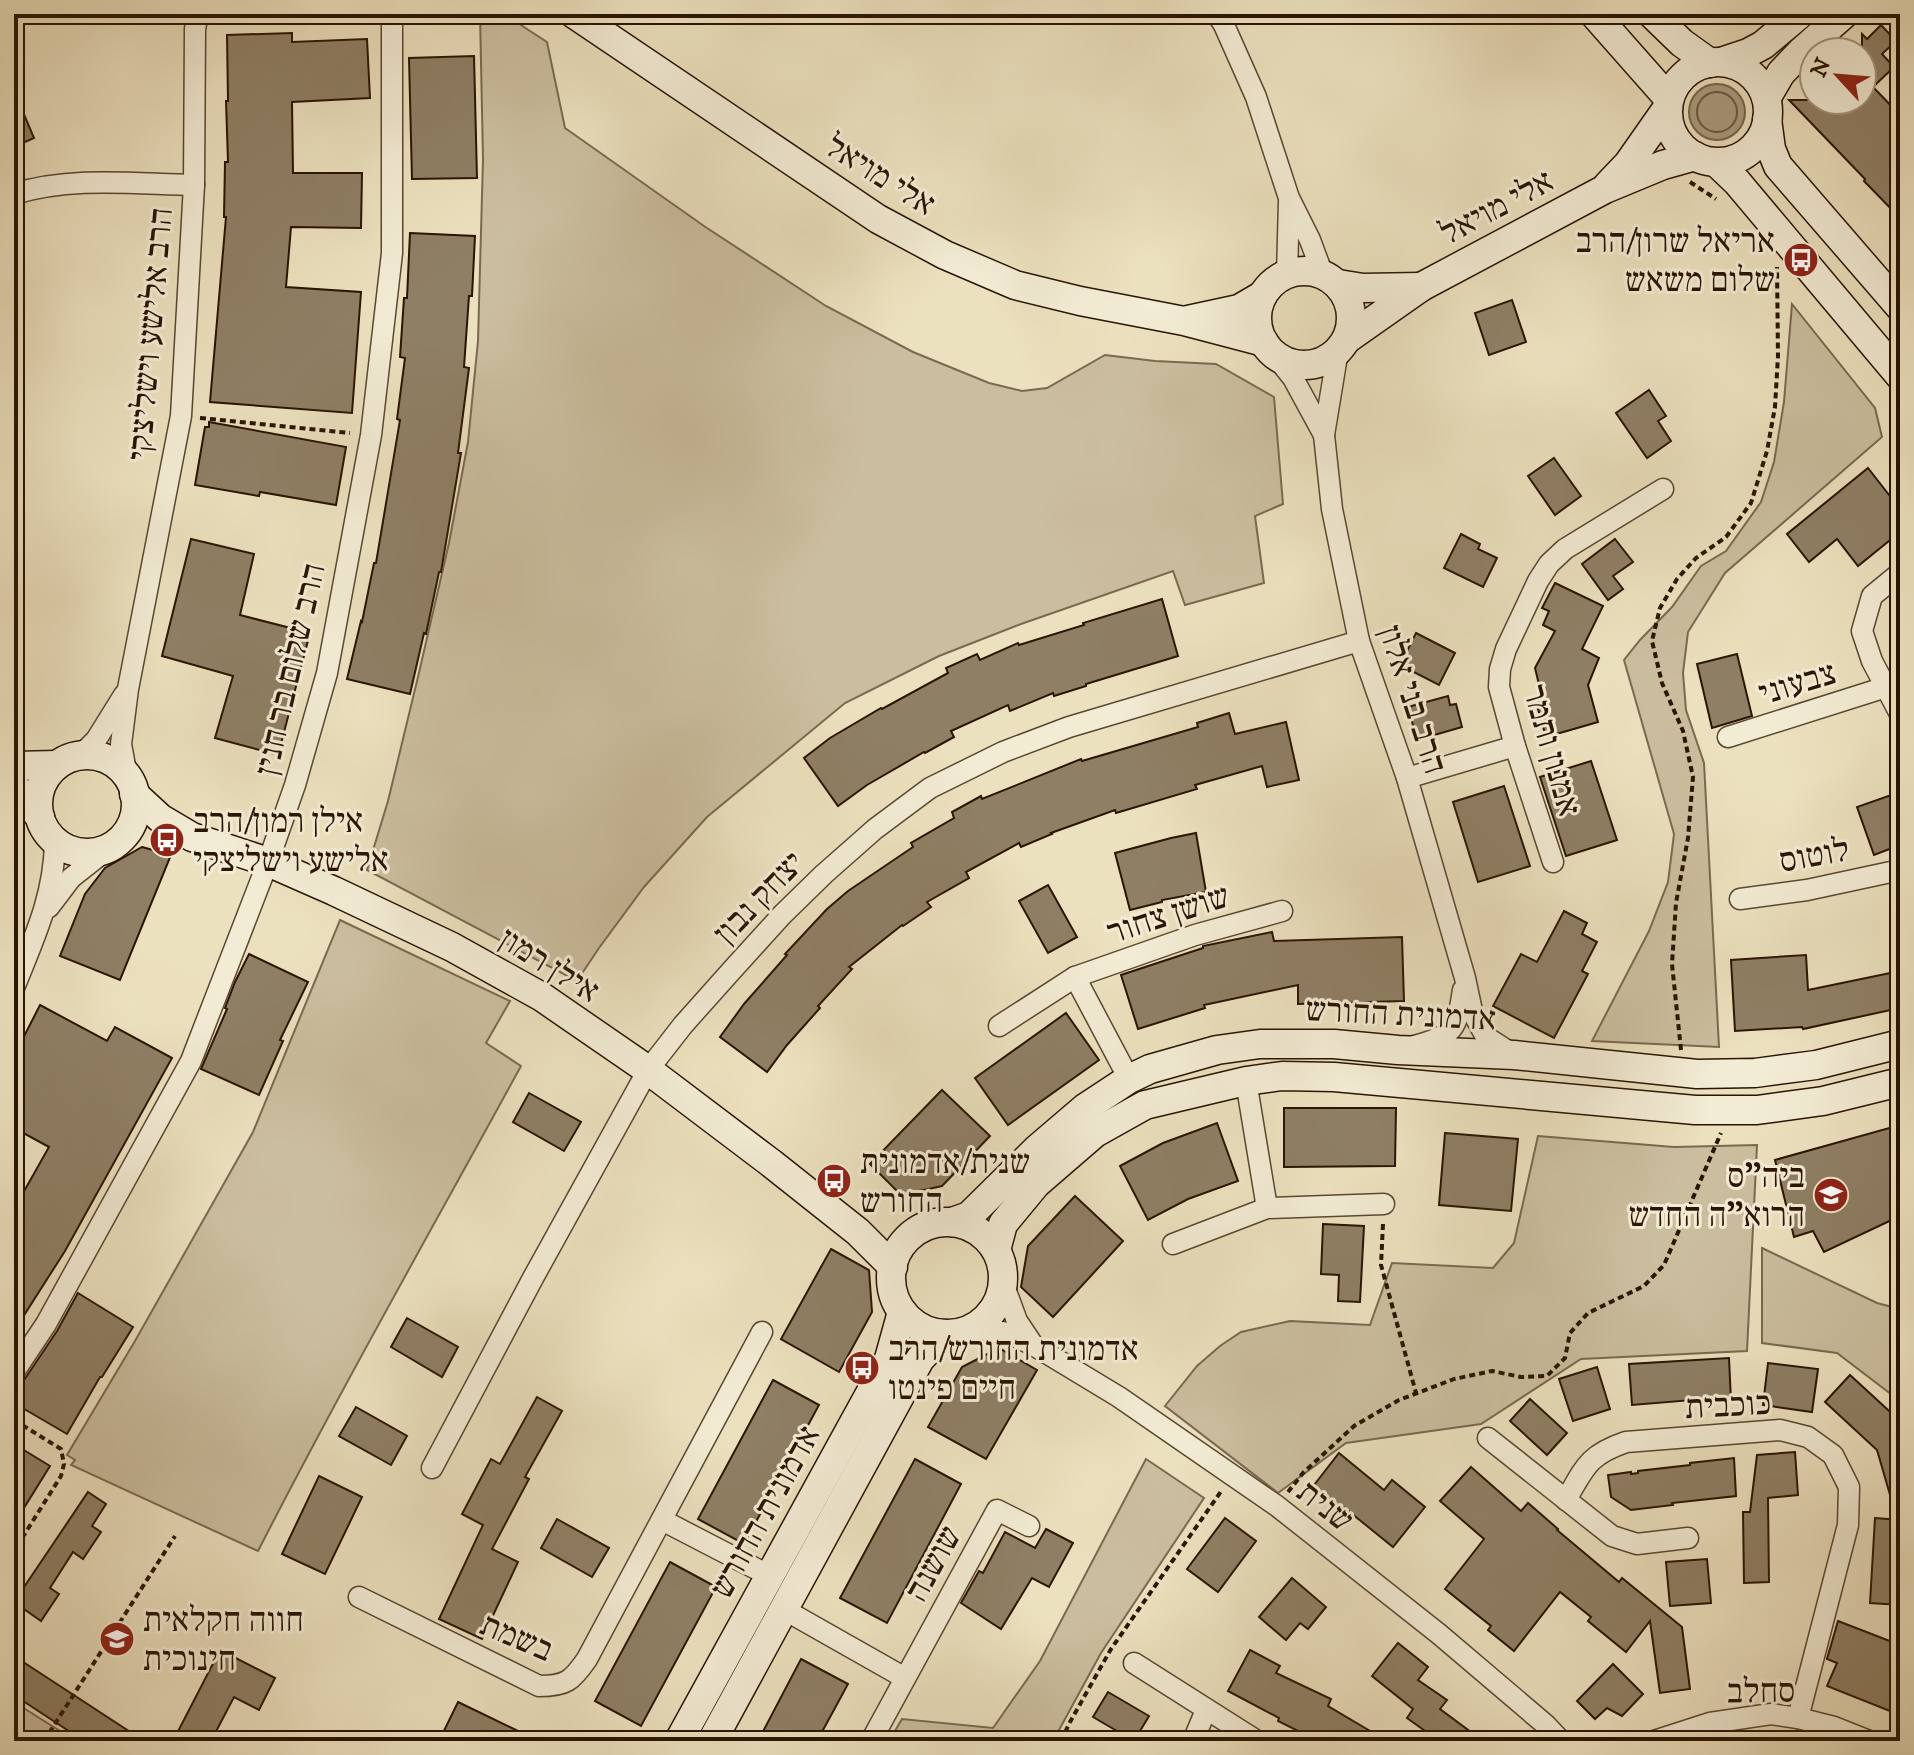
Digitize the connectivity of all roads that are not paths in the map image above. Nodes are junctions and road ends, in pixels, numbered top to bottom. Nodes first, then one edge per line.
1 (392, 14) edge
2 (574, 14) edge
3 (1217, 14) edge
4 (1594, 14) edge
5 (1652, 14) edge
6 (1800, 14) edge
7 (1844, 14) edge
8 (193, 19) edge
9 (1717, 62) junction
10 (1669, 103) junction
11 (1767, 108) junction
12 (1706, 160) junction
13 (194, 185) junction
14 (1605, 189) junction
15 (14, 194) edge
16 (1289, 198) junction
17 (1287, 274) junction
18 (1330, 280) junction
19 (1421, 287) junction
20 (1263, 295) junction
21 (1900, 307) edge
22 (1184, 321) junction
23 (1343, 344) junction
24 (1269, 348) junction
25 (1900, 376) edge
26 (1324, 435) junction
27 (1663, 489) dead end
28 (1900, 573) edge
29 (1359, 641) junction
30 (1886, 687) junction
31 (128, 689) junction
32 (1900, 714) edge
33 (1728, 737) dead end
34 (1515, 746) junction
35 (69, 761) junction
36 (14, 766) edge
37 (1407, 778) junction
38 (131, 785) junction
39 (14, 786) edge
40 (40, 817) junction
41 (192, 837) junction
42 (55, 842) junction
43 (115, 844) junction
44 (268, 862) junction
45 (1553, 862) dead end
46 (1900, 870) edge
47 (1740, 899) dead end
48 (1282, 911) dead end
49 (44, 913) junction
50 (1075, 977) junction
51 (1465, 978) junction
52 (14, 988) edge
53 (999, 1026) dead end
54 (1900, 1044) edge
55 (1398, 1050) junction
56 (1514, 1055) junction
57 (648, 1070) junction
58 (1129, 1079) junction
59 (1246, 1081) junction
60 (1900, 1082) edge
61 (1384, 1204) road end
62 (1267, 1208) junction
63 (836, 1213) junction
64 (952, 1222) junction
65 (914, 1233) junction
66 (1173, 1244) dead end
67 (996, 1250) junction
68 (893, 1267) junction
69 (1003, 1283) junction
70 (902, 1312) junction
71 (972, 1328) junction
72 (762, 1332) dead end
73 (944, 1334) junction
74 (1033, 1345) junction
75 (14, 1372) edge
76 (1488, 1438) dead end
77 (432, 1468) dead end
78 (1566, 1500) junction
79 (662, 1520) junction
80 (1029, 1526) dead end
81 (1688, 1538) dead end
82 (770, 1576) junction
83 (359, 1597) dead end
84 (785, 1610) junction
85 (1134, 1663) dead end
86 (905, 1678) junction
87 (1206, 1710) junction
88 (1798, 1718) junction
89 (679, 1741) edge
90 (712, 1741) edge
91 (871, 1741) edge
92 (1193, 1741) edge
93 (1257, 1741) edge
94 (1561, 1741) edge
95 (1654, 1741) edge
96 (1869, 1741) edge

1 - 44 street, הרב שלום בר חנין
2 - 22 street, אלי מויאל
3 - 16 street
4 - 10 street
5 - 9 street
6 - 9 street
7 - 11 street
8 - 13 street, הרב אלישע וישליצקי
9 - 10 street
9 - 11 street
10 - 12 street
10 - 14 street, אלי מויאל
11 - 12 street
11 - 21 street
12 - 14 street, אלי מויאל
12 - 25 street
13 - 15 street
13 - 31 street, הרב אלישע וישליצקי
14 - 19 street, אלי מויאל
16 - 17 street
16 - 18 street
17 - 18 street
17 - 20 street
18 - 19 street, אלי מויאל
18 - 23 street
19 - 23 street, אלי מויאל
20 - 22 street, אלי מויאל
20 - 24 street
22 - 24 street, אלי מויאל
23 - 24 street
23 - 26 street, הרב בני אלון
24 - 26 street, הרב בני אלון
26 - 29 street, הרב בני אלון
27 - 34 street, אמנון ותמר
28 - 30 street
29 - 37 street, הרב בני אלון
29 - 57 street, יצחק נבון
30 - 32 street
30 - 33 street, צבעוני
31 - 35 street, הרב אלישע וישליצקי
31 - 38 street, הרב אלישע וישליצקי
34 - 37 street
34 - 45 street, אמנון ותמר
35 - 36 street
35 - 38 street
35 - 40 street
37 - 51 street, הרב בני אלון
38 - 41 street, אילן רמון
38 - 43 street
39 - 40 street
40 - 42 street
41 - 43 street, אילן רמון
41 - 44 street, אילן רמון
42 - 43 street
42 - 49 street
43 - 49 street
44 - 57 street, אילן רמון
44 - 75 street, הרב שלום בר חנין
46 - 47 street, לוטוס
48 - 50 street, שושן צחור
49 - 52 street
50 - 53 street, שושן צחור
50 - 58 street, שושן צחור
51 - 55 street, הרב בני אלון
51 - 56 street, הרב בני אלון
54 - 56 street, אדמונית החורש
55 - 56 street, אדמונית החורש
55 - 58 street, אדמונית החורש
57 - 63 street, אילן רמון
57 - 77 street, יצחק נבון
58 - 64 street, אדמונית החורש
59 - 60 street, אדמונית החורש
59 - 62 street
59 - 67 street, אדמונית החורש
61 - 62 street
62 - 66 street
63 - 65 street, אילן רמון
63 - 68 street, אילן רמון
64 - 65 street
64 - 67 street
65 - 68 street
67 - 69 street
68 - 70 street
69 - 71 street
69 - 74 street, שנית
70 - 73 street
70 - 82 street, אדמונית החורש
71 - 73 street
71 - 74 street, שנית
72 - 79 street, בשמת
73 - 84 street, אדמונית החורש
74 - 94 street, שנית
76 - 78 street
78 - 81 street
78 - 88 street, כוכבית
79 - 82 street
79 - 83 street, בשמת
80 - 86 street, שושנה
82 - 89 street, אדמונית החורש
84 - 86 street
84 - 90 street, אדמונית החורש
85 - 87 street
86 - 91 street, שושנה
87 - 92 street
87 - 93 street
88 - 95 street, סחלב
88 - 96 street, סחלב

